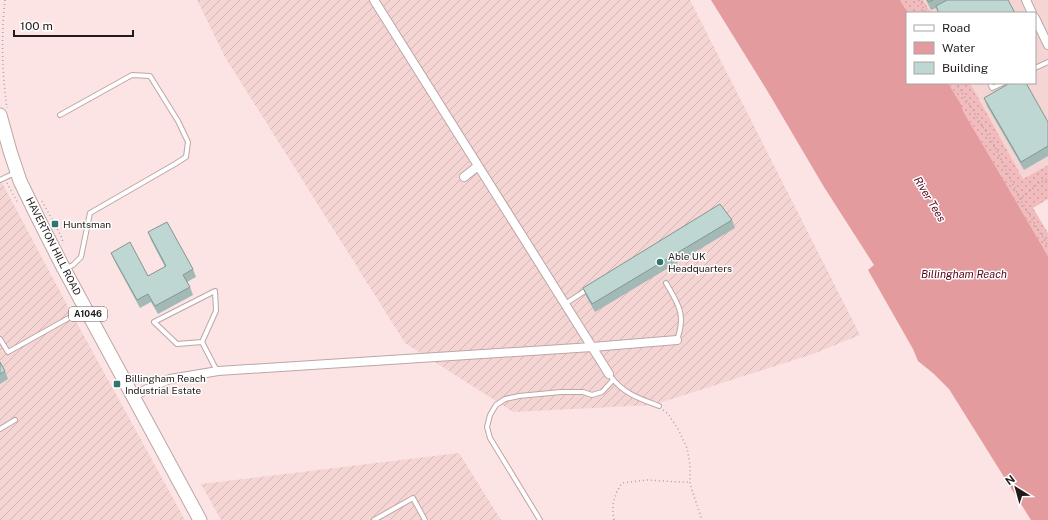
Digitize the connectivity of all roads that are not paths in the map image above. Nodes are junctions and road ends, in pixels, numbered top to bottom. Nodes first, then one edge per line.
1 (374, 0) edge
2 (1026, 0) edge
3 (1032, 12) edge
4 (1036, 20) edge
5 (1048, 45) edge
6 (1048, 62) edge
7 (1036, 68) edge
8 (990, 84) edge
9 (1001, 84) edge
10 (4, 112) edge
11 (60, 116) dead end
12 (478, 166) junction
13 (17, 172) junction
14 (464, 176) dead end
15 (0, 180) edge
16 (64, 269) junction
17 (666, 283) dead end
18 (596, 284) edge
19 (565, 304) junction
20 (86, 309) junction
21 (584, 335) junction
22 (0, 339) edge
23 (677, 340) joint
24 (202, 342) junction
25 (592, 347) junction
26 (571, 348) junction
27 (218, 371) junction
28 (611, 377) junction
29 (133, 397) junction
30 (659, 406) road end
31 (15, 420) dead end
32 (0, 430) edge
33 (200, 520) edge
34 (374, 520) edge
35 (425, 520) edge
36 (540, 520) edge

1 - 12 street
2 - 3 street
4 - 5 street
6 - 7 lane
8 - 9 lane
10 - 13 main road, HAVERTON HILL ROAD / A1046
11 - 16 lane
12 - 14 street
12 - 19 street
13 - 15 lane
13 - 16 main road, HAVERTON HILL ROAD / A1046
16 - 20 main road, HAVERTON HILL ROAD / A1046
17 - 23 lane
18 - 19 lane
19 - 21 street
20 - 22 lane
20 - 29 main road, HAVERTON HILL ROAD / A1046
21 - 25 street
21 - 26 street
23 - 25 street
24 - 24 lane
24 - 27 lane
25 - 26 street
25 - 28 street
26 - 27 street
27 - 29 street
28 - 30 lane
28 - 36 lane
29 - 33 main road, HAVERTON HILL ROAD / A1046
31 - 32 lane
34 - 35 lane

